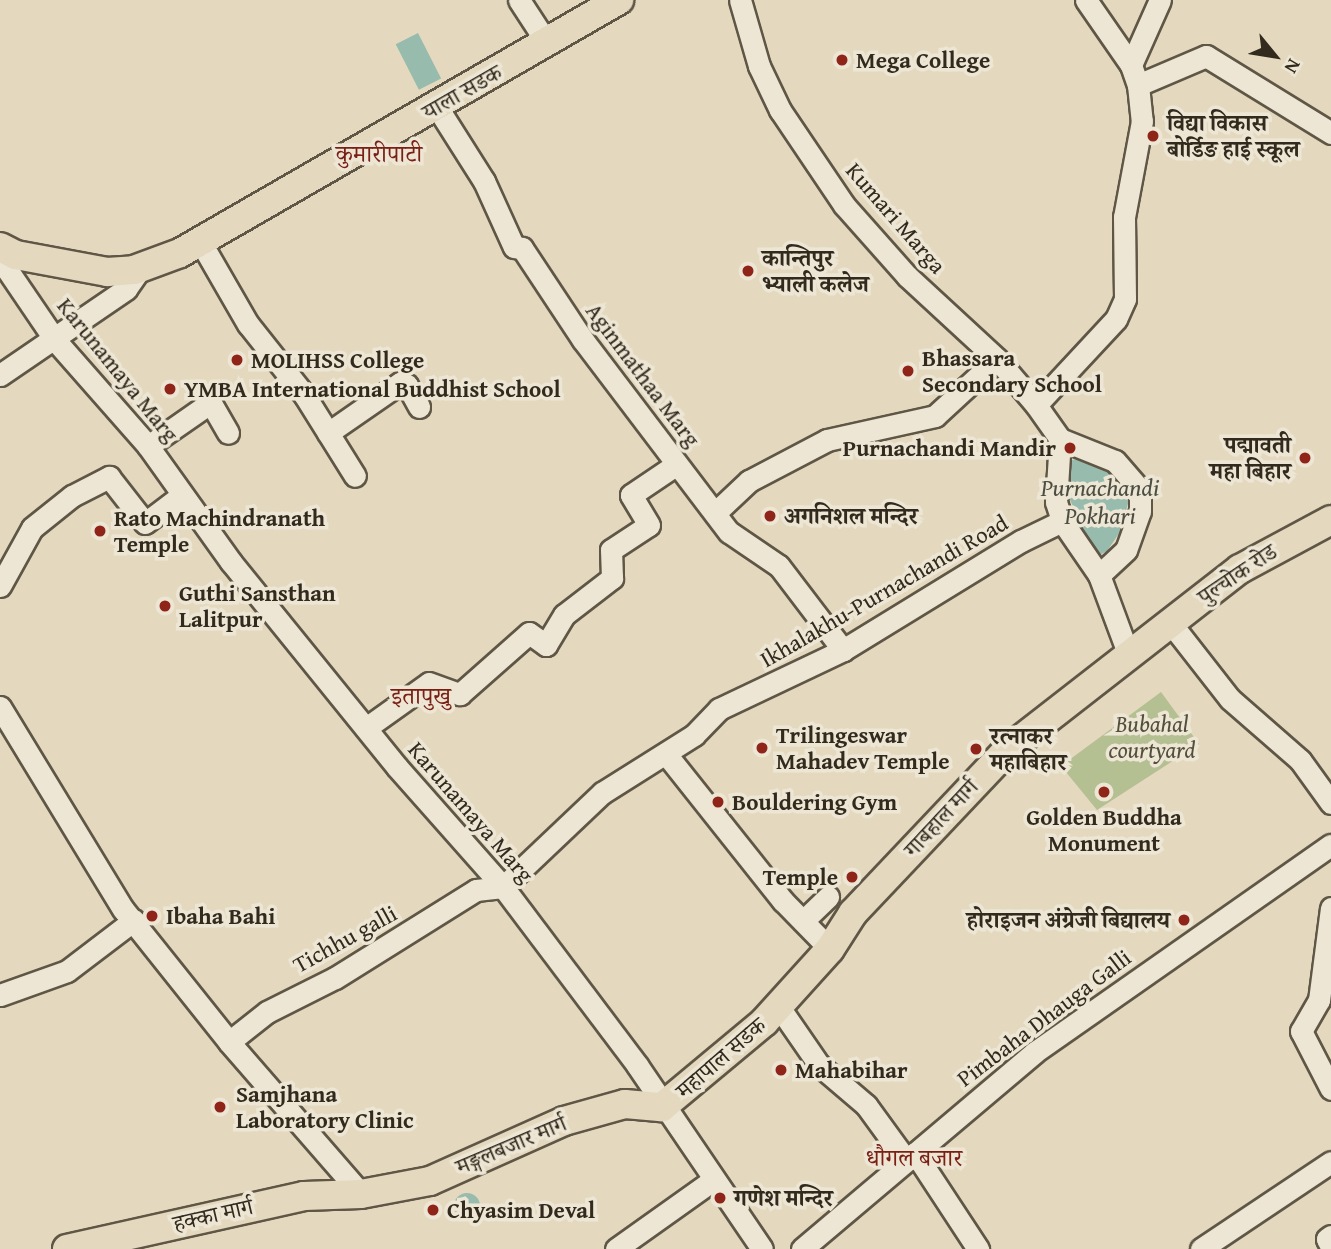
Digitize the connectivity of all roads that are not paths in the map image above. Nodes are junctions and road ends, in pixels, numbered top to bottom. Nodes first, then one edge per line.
1 (519, 0) edge
2 (619, 0) edge
3 (740, 0) edge
4 (1086, 0) edge
5 (1160, 0) edge
6 (547, 43) junction
7 (1135, 75) junction
8 (437, 107) junction
9 (1331, 133) edge
10 (200, 241) junction
11 (0, 247) edge
12 (0, 259) edge
13 (142, 266) junction
14 (55, 340) junction
15 (997, 359) junction
16 (0, 375) edge
17 (1036, 405) junction
18 (419, 407) dead end
19 (228, 433) dead end
20 (328, 433) junction
21 (1060, 439) junction
22 (148, 446) junction
23 (677, 464) junction
24 (355, 476) dead end
25 (182, 495) junction
26 (715, 513) junction
27 (1331, 520) edge
28 (1062, 521) junction
29 (1099, 575) junction
30 (0, 586) edge
31 (1149, 637) junction
32 (844, 650) junction
33 (0, 707) edge
34 (366, 728) junction
35 (666, 754) junction
36 (1331, 803) edge
37 (1331, 845) edge
38 (497, 889) junction
39 (828, 897) dead end
40 (1331, 908) edge
41 (134, 920) junction
42 (803, 921) junction
43 (830, 949) junction
44 (0, 995) edge
45 (779, 1006) junction
46 (229, 1042) junction
47 (1331, 1089) edge
48 (662, 1107) junction
49 (911, 1156) junction
50 (1331, 1162) edge
51 (713, 1180) junction
52 (361, 1194) junction
53 (67, 1249) edge
54 (616, 1249) edge
55 (762, 1249) edge
56 (802, 1249) edge
57 (978, 1249) edge
58 (1201, 1249) edge

1 - 6 street
2 - 6 main road, याला सडक
3 - 15 street, Kumari Marga
4 - 7 street
5 - 7 street
6 - 8 main road, याला सडक
7 - 9 street
7 - 17 street
8 - 10 main road, याला सडक
8 - 23 street, Aginmathaa Marg
10 - 13 main road, याला सडक
10 - 20 street
11 - 13 main road, याला सडक
12 - 14 street, Karunamaya Marg
13 - 14 street
14 - 16 street
14 - 22 street, Karunamaya Marg
15 - 17 street, Kumari Marga
15 - 26 street
17 - 21 street, Kumari Marga
18 - 20 street
19 - 22 street
20 - 24 street
21 - 28 street
21 - 29 street
22 - 25 street, Karunamaya Marg
23 - 26 street, Aginmathaa Marg
23 - 34 street
25 - 30 street
25 - 34 street, Karunamaya Marg
26 - 32 street, Aginmathaa Marg
27 - 31 main road, पुल्चोक रोड
28 - 29 street
28 - 32 street, Ikhalakhu-Purnachandi Road
29 - 31 street
31 - 36 street
31 - 43 main road, गाबहाल मार्ग
32 - 35 street, Ikhalakhu-Purnachandi Road
33 - 41 street
34 - 38 street, Karunamaya Marg
35 - 38 street, Ikhalakhu-Purnachandi Road
35 - 42 street
37 - 49 street, Pimbaha Dhauga Galli
38 - 46 street, Tichhu galli
38 - 48 street, Karunamaya Marg
39 - 42 street
40 - 47 street
41 - 44 street
41 - 46 street
42 - 43 street
43 - 45 main road, गाबहाल मार्ग
45 - 48 main road, महापाल सडक
45 - 49 street
46 - 52 street
48 - 51 street, Karunamaya Marg
48 - 52 main road, मङ्गलबजार मार्ग
49 - 56 street, Pimbaha Dhauga Galli
49 - 57 street
50 - 58 street
51 - 54 street
51 - 55 street, Karunamaya Marg
52 - 53 main road, हक्का मार्ग

